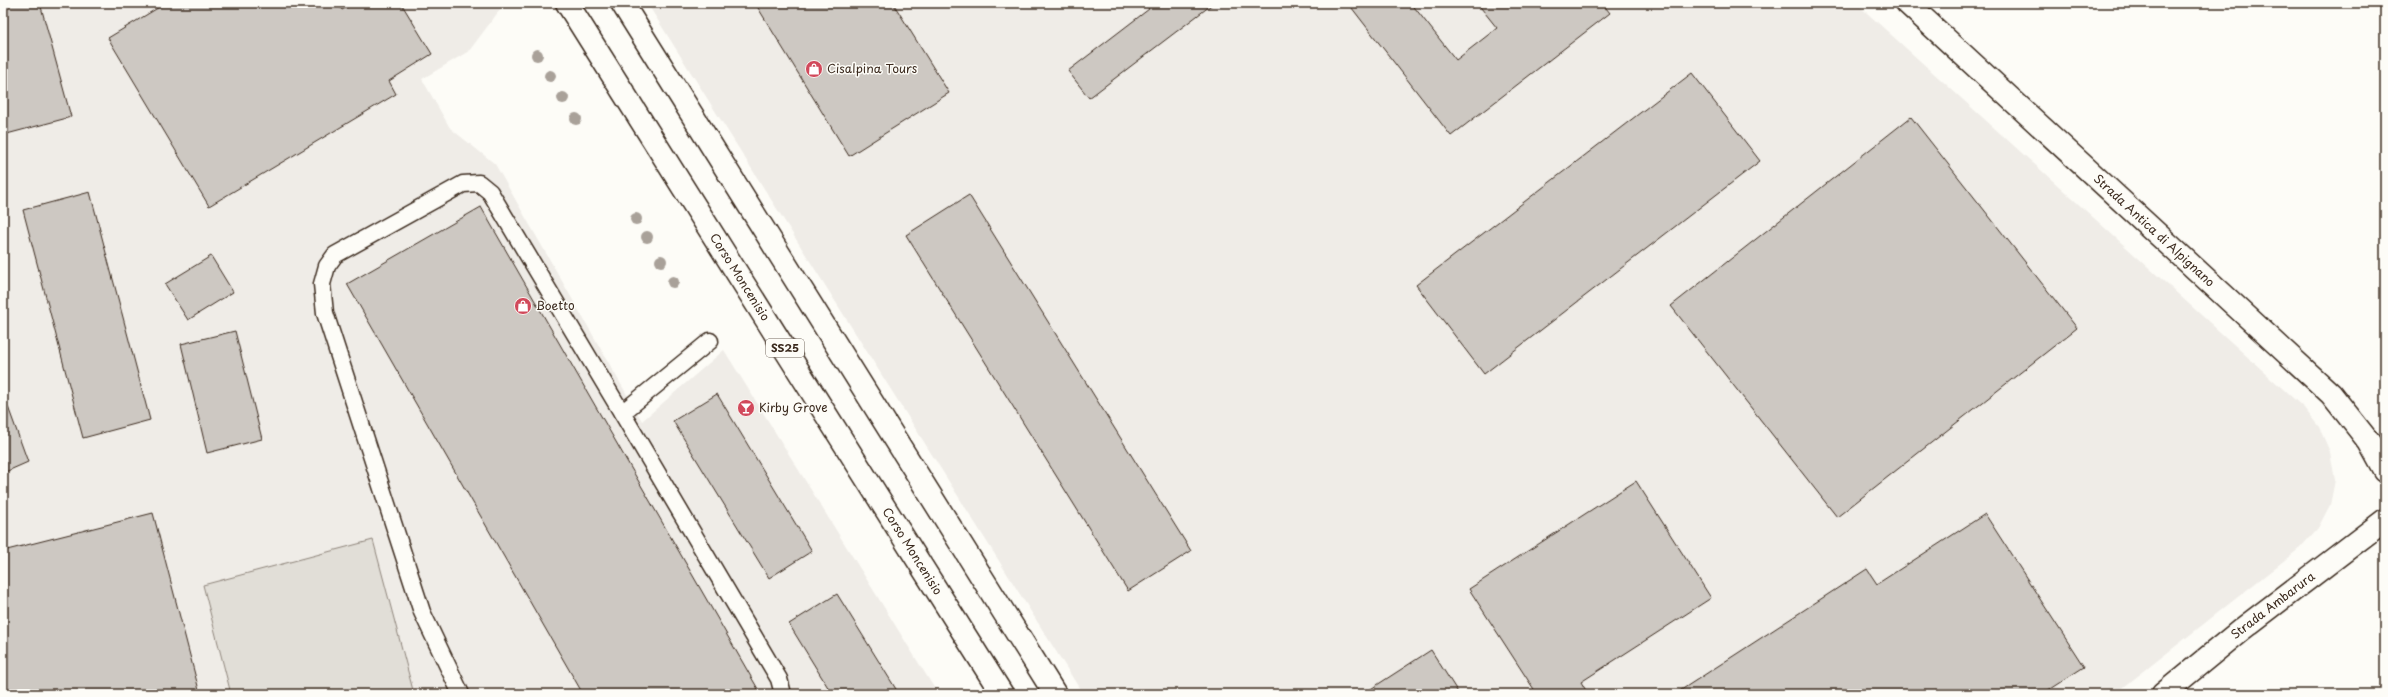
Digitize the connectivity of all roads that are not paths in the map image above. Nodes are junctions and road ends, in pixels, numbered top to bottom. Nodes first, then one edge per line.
1 (567, 3) edge
2 (622, 3) edge
3 (1907, 3) edge
4 (710, 341) dead end
5 (622, 413) junction
6 (2385, 471) edge
7 (2385, 520) edge
8 (461, 694) edge
9 (782, 694) edge
10 (1002, 694) edge
11 (1055, 694) edge
12 (2163, 694) edge

1 - 10 main road, Corso Moncenisio / SS25
2 - 11 main road
3 - 6 main road, Strada Antica di Alpignano
4 - 5 lane
5 - 8 lane
5 - 9 lane
7 - 12 main road, Strada Ambarura

